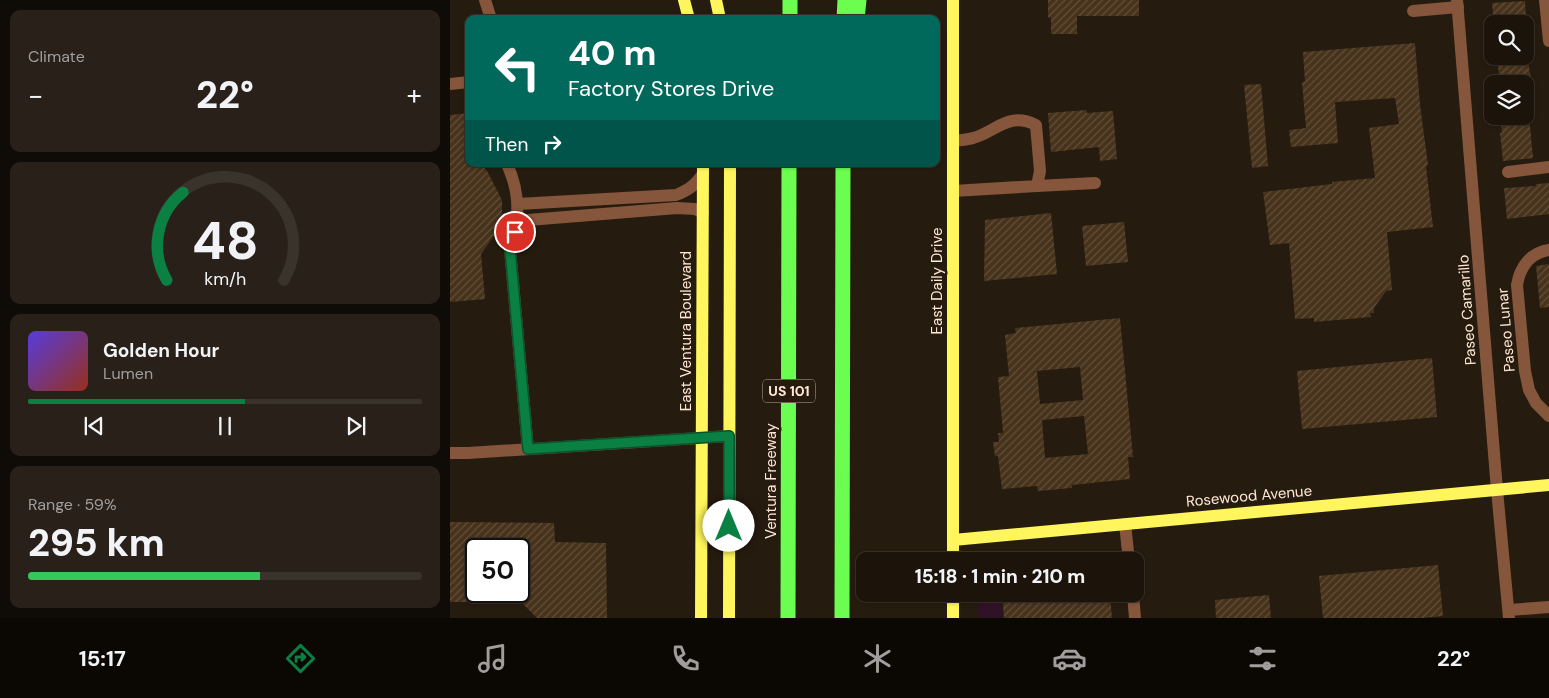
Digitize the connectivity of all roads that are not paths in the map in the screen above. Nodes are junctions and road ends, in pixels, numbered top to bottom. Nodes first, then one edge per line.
1 (485, 0) edge
2 (684, 0) edge
3 (716, 0) edge
4 (790, 0) edge
5 (845, 0) edge
6 (859, 0) edge
7 (953, 0) edge
8 (1545, 0) edge
9 (1458, 4) edge
10 (1413, 11) dead end
11 (490, 15) edge
12 (687, 15) edge
13 (719, 15) edge
14 (790, 15) edge
15 (844, 15) edge
16 (857, 15) edge
17 (1549, 41) edge
18 (465, 82) edge
19 (450, 84) edge
20 (953, 141) junction
21 (508, 167) edge
22 (730, 167) edge
23 (790, 167) edge
24 (843, 167) edge
25 (1549, 167) edge
26 (703, 169) edge
27 (1508, 172) dead end
28 (1095, 183) dead end
29 (1037, 186) junction
30 (953, 191) junction
31 (518, 204) junction
32 (703, 213) junction
33 (516, 221) junction
34 (1549, 250) edge
35 (1549, 416) edge
36 (729, 436) junction
37 (702, 438) junction
38 (528, 449) junction
39 (450, 453) edge
40 (1549, 485) edge
41 (1497, 490) junction
42 (1125, 524) junction
43 (953, 540) junction
44 (953, 552) edge
45 (1128, 552) edge
46 (953, 602) edge
47 (1134, 602) edge
48 (1549, 607) edge
49 (1509, 614) edge
50 (701, 618) edge
51 (729, 618) edge
52 (788, 618) edge
53 (842, 618) edge
54 (953, 618) edge
55 (1136, 618) edge

1 - 11 street
2 - 12 main road
3 - 13 main road
4 - 14 highway
5 - 15 highway
6 - 16 highway
7 - 20 main road, East Daily Drive
8 - 17 street
9 - 10 street
9 - 41 street, Paseo Camarillo
18 - 19 street
20 - 29 street
20 - 30 main road, East Daily Drive
21 - 31 street
22 - 36 main road
23 - 52 highway, Ventura Freeway / US 101
24 - 53 highway
25 - 27 street
26 - 31 street
26 - 32 main road, East Ventura Boulevard
28 - 29 street
29 - 30 street
30 - 43 main road, East Daily Drive
31 - 33 street
32 - 33 street
32 - 37 main road, East Ventura Boulevard
33 - 38 street
34 - 35 street, Paseo Lunar
36 - 37 street
36 - 51 main road
37 - 38 street
37 - 50 main road, East Ventura Boulevard
38 - 39 street
40 - 41 main road, Rosewood Avenue
41 - 42 main road, Rosewood Avenue
41 - 49 street, Paseo Camarillo
42 - 43 main road, Rosewood Avenue
42 - 45 street
43 - 44 main road, East Daily Drive
46 - 54 main road
47 - 55 street
48 - 49 street

